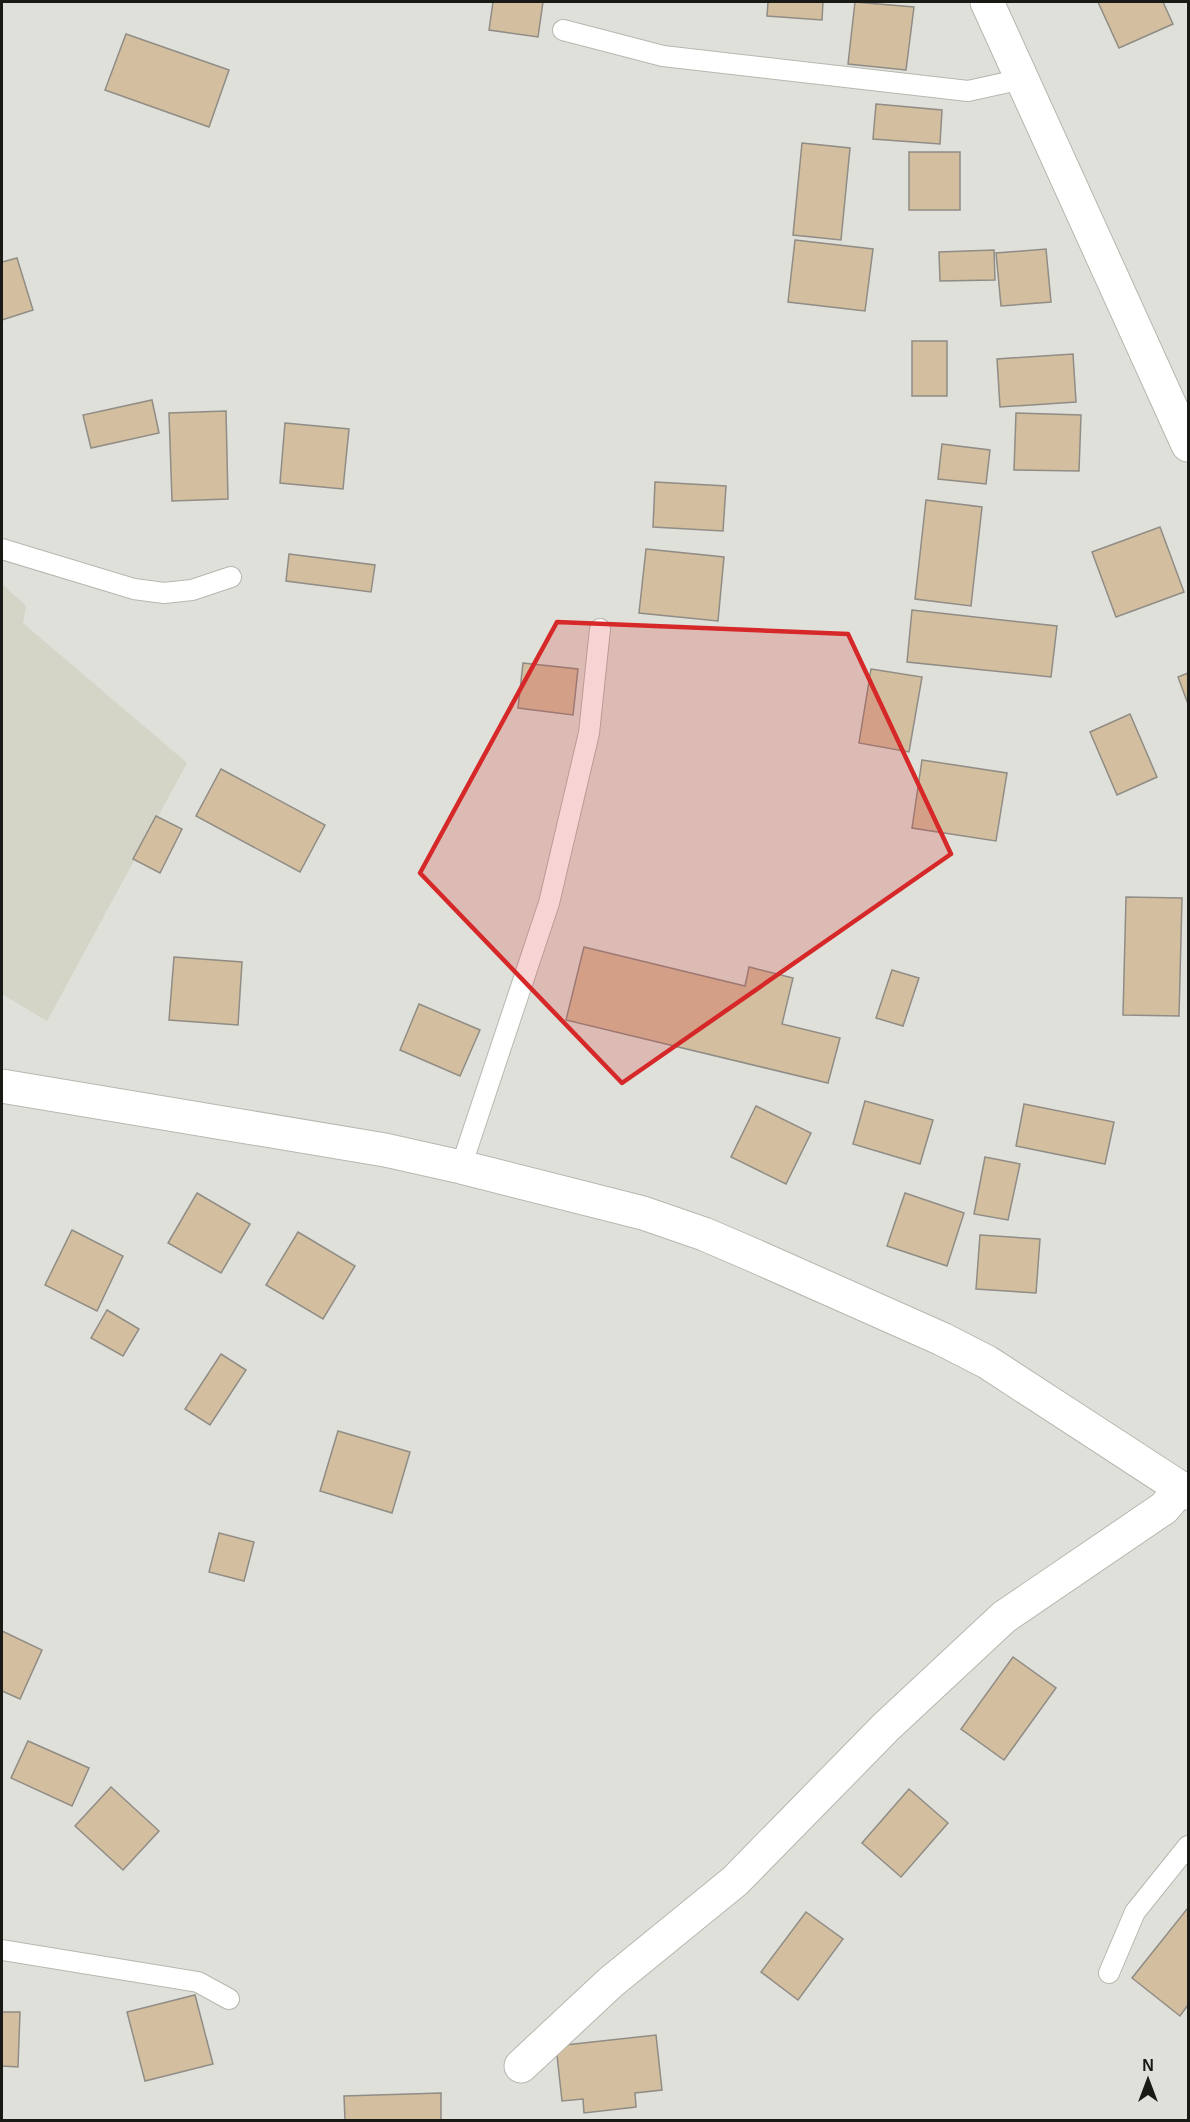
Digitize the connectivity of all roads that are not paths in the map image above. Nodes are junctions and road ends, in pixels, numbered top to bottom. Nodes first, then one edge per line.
1 (987, 2) edge
2 (563, 30) dead end
3 (1022, 79) junction
4 (1188, 445) edge
5 (2, 549) edge
6 (231, 577) dead end
7 (600, 629) dead end
8 (2, 1086) edge
9 (462, 1167) junction
10 (1185, 1491) edge
11 (1188, 1846) edge
12 (2, 1950) edge
13 (1109, 1973) dead end
14 (229, 1999) dead end
15 (521, 2066) dead end

1 - 3 street
2 - 3 lane
3 - 4 street
5 - 6 lane
7 - 9 lane
8 - 9 street
9 - 10 street
10 - 15 street
11 - 13 lane
12 - 14 lane

